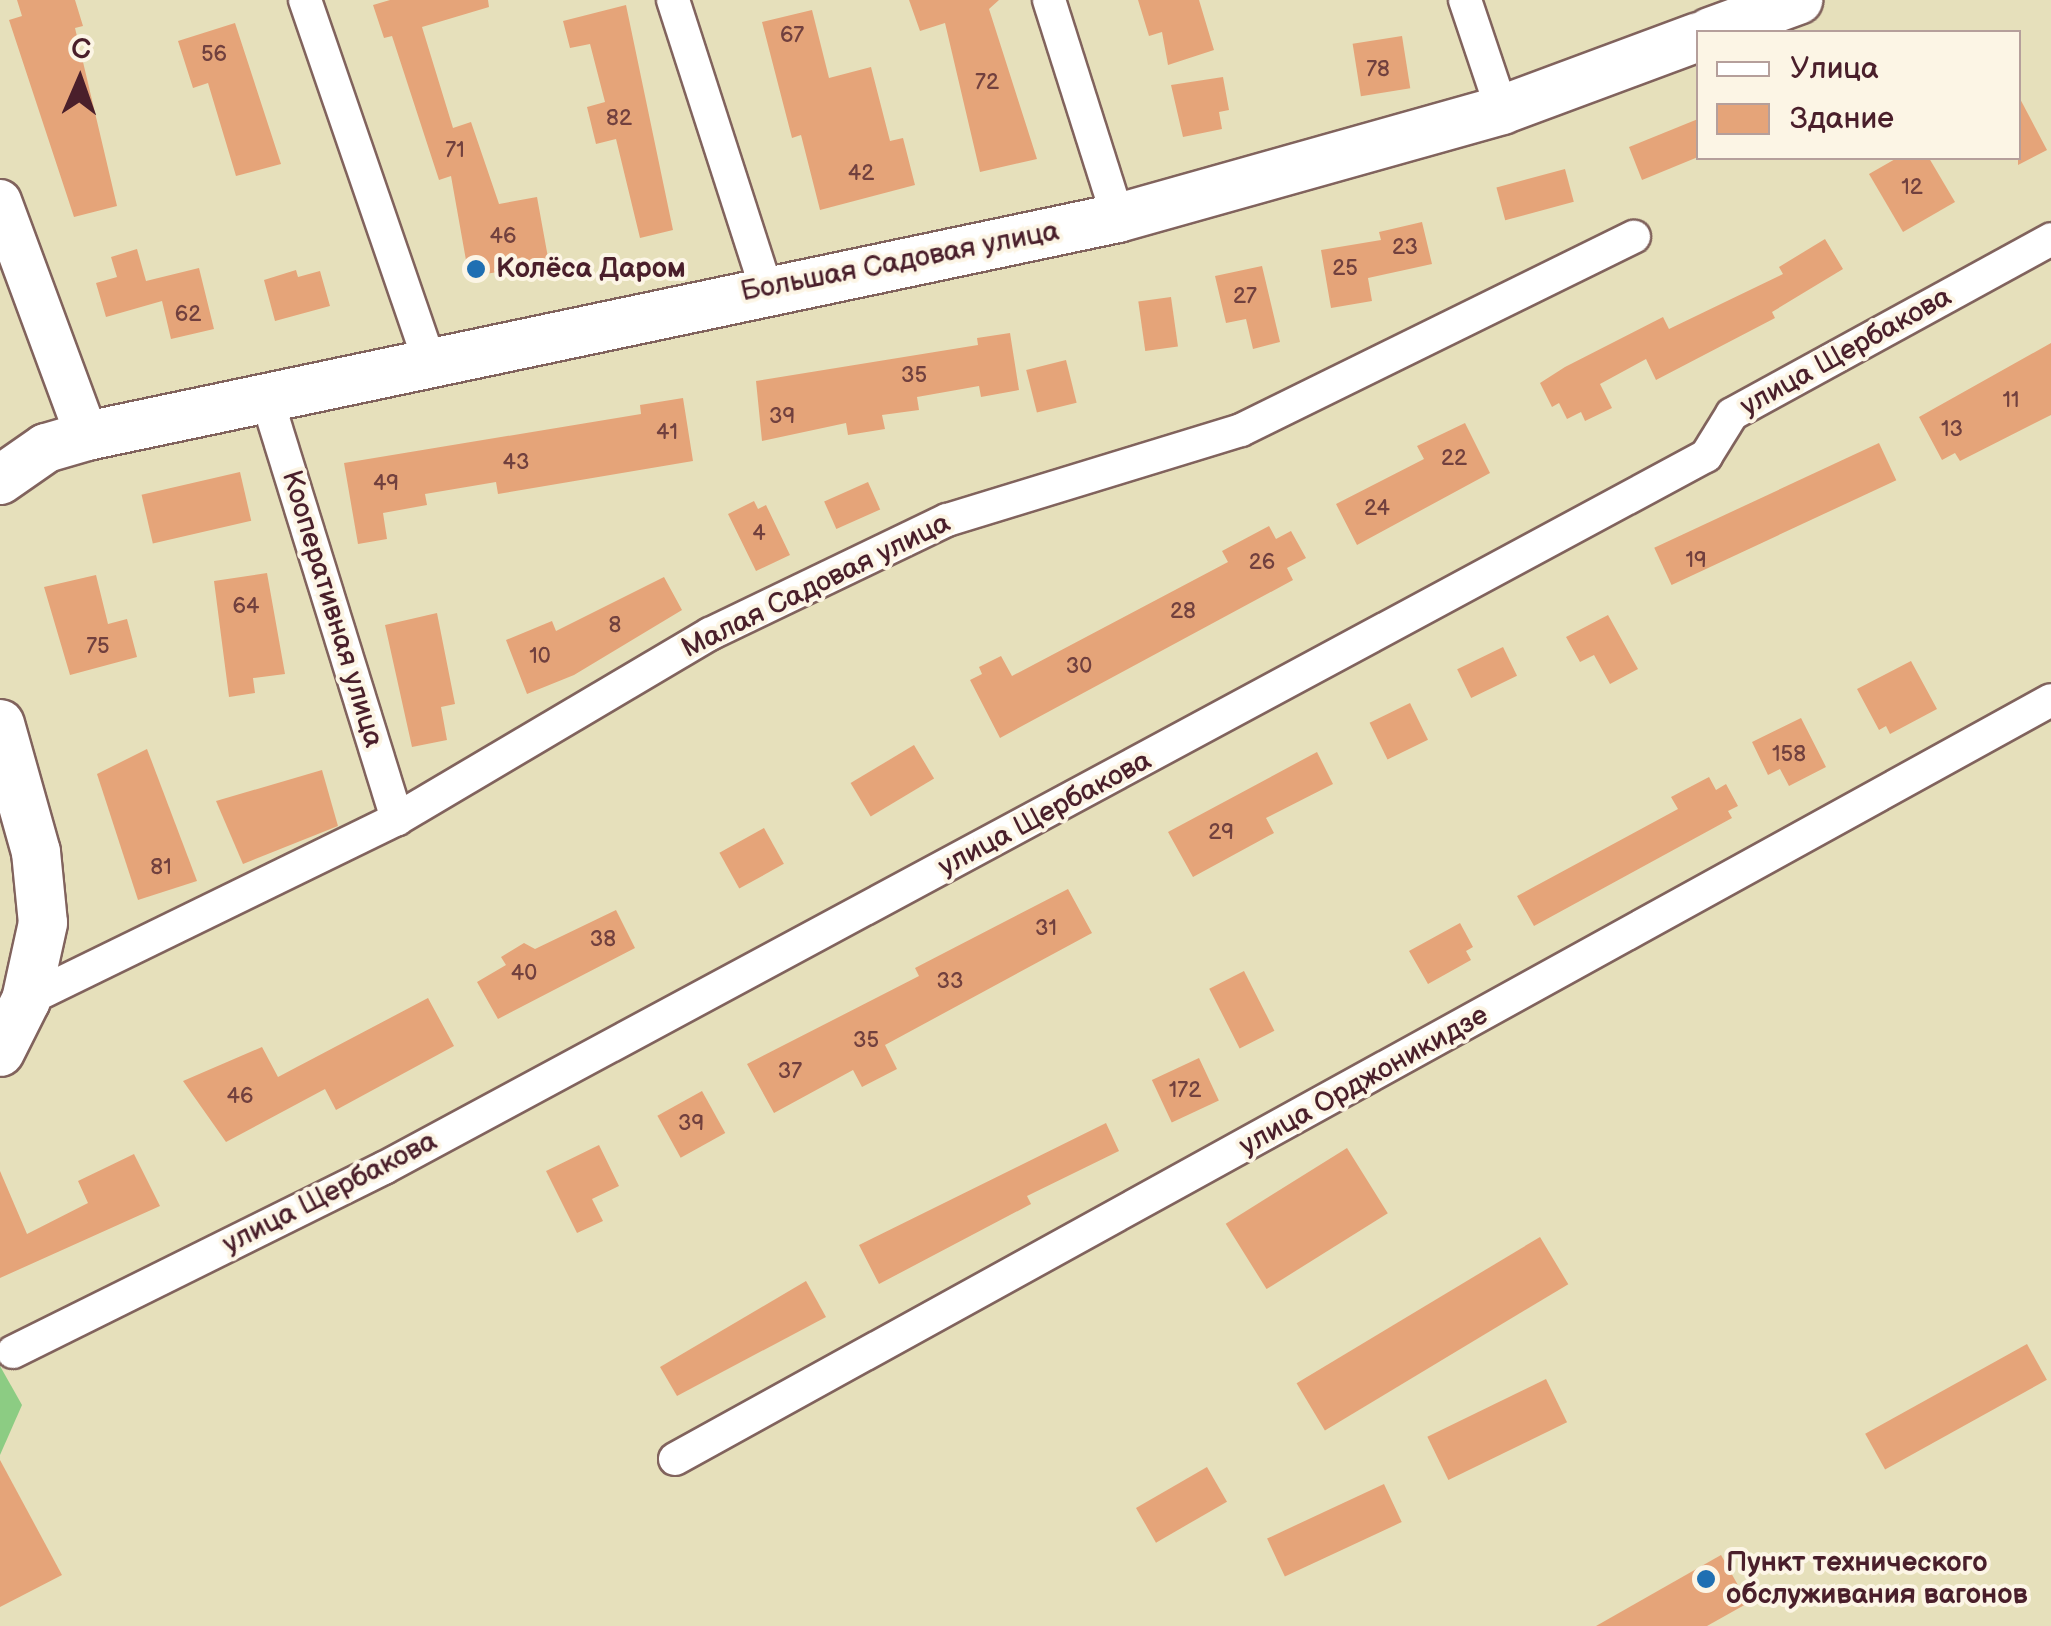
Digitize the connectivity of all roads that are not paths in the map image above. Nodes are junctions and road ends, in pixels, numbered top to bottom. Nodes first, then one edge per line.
1 (305, 0) edge
2 (673, 0) edge
3 (1049, 0) edge
4 (1465, 0) edge
5 (1798, 0) edge
6 (1716, 30) edge
7 (1696, 38) edge
8 (1502, 110) junction
9 (0, 201) edge
10 (1118, 218) junction
11 (1634, 237) dead end
12 (2051, 239) edge
13 (766, 288) junction
14 (430, 362) junction
15 (267, 399) junction
16 (88, 436) junction
17 (0, 480) edge
18 (2051, 700) edge
19 (0, 724) edge
20 (397, 819) junction
21 (26, 1000) junction
22 (0, 1052) edge
23 (13, 1352) dead end
24 (675, 1459) dead end

1 - 14 street
2 - 13 street
3 - 10 street
4 - 8 street
5 - 6 main road
7 - 8 main road, Большая Садовая улица
8 - 10 main road, Большая Садовая улица
9 - 16 street
10 - 13 main road, Большая Садовая улица
11 - 20 street, Малая Садовая улица
12 - 23 street, улица Щербакова
13 - 14 main road, Большая Садовая улица
14 - 15 main road, Большая Садовая улица
15 - 16 main road, Большая Садовая улица
15 - 20 street, Кооперативная улица
16 - 17 main road, Большая Садовая улица
18 - 24 street, улица Орджоникидзе
19 - 21 main road
20 - 21 street, Малая Садовая улица
21 - 22 main road

